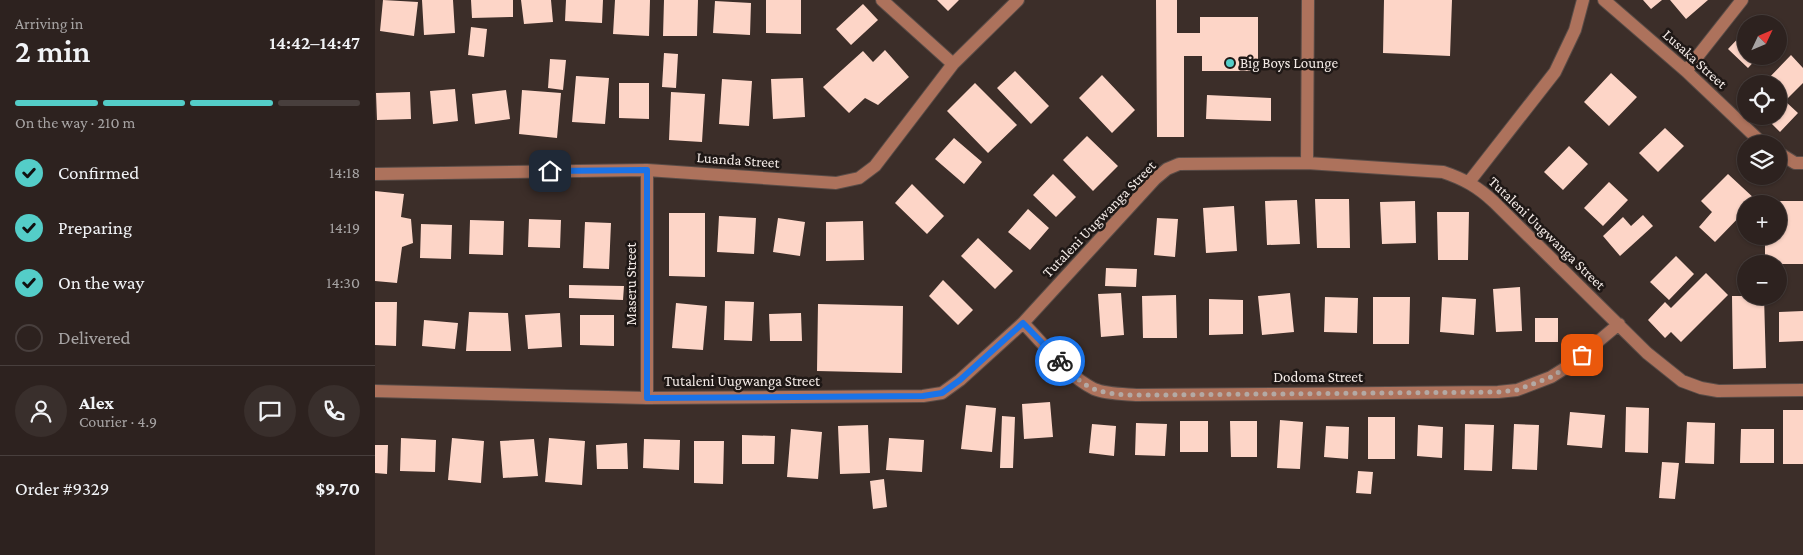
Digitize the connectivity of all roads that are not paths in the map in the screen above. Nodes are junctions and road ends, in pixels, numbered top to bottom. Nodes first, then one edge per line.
1 (882, 0) edge
2 (1018, 0) edge
3 (1308, 0) edge
4 (1583, 0) edge
5 (1604, 0) edge
6 (1742, 0) edge
7 (953, 64) junction
8 (1685, 71) junction
9 (1753, 135) edge
10 (1787, 158) edge
11 (1307, 163) junction
12 (1803, 163) edge
13 (647, 170) junction
14 (375, 174) edge
15 (1469, 182) junction
16 (1023, 323) junction
17 (1619, 324) junction
18 (1803, 390) edge
19 (375, 391) edge
20 (647, 398) junction

1 - 7 street
2 - 7 street, Luanda Street
3 - 11 street
4 - 15 street
5 - 8 street, Lusaka Street
6 - 8 street
7 - 13 street, Luanda Street
8 - 9 street, Lusaka Street
10 - 12 street
11 - 15 street, Tutaleni Uugwanga Street
11 - 16 street, Tutaleni Uugwanga Street
13 - 14 street, Luanda Street
13 - 20 street, Maseru Street
15 - 17 street, Tutaleni Uugwanga Street
16 - 17 street, Dodoma Street
16 - 20 street, Tutaleni Uugwanga Street
17 - 18 street, Tutaleni Uugwanga Street
19 - 20 street, Tutaleni Uugwanga Street

